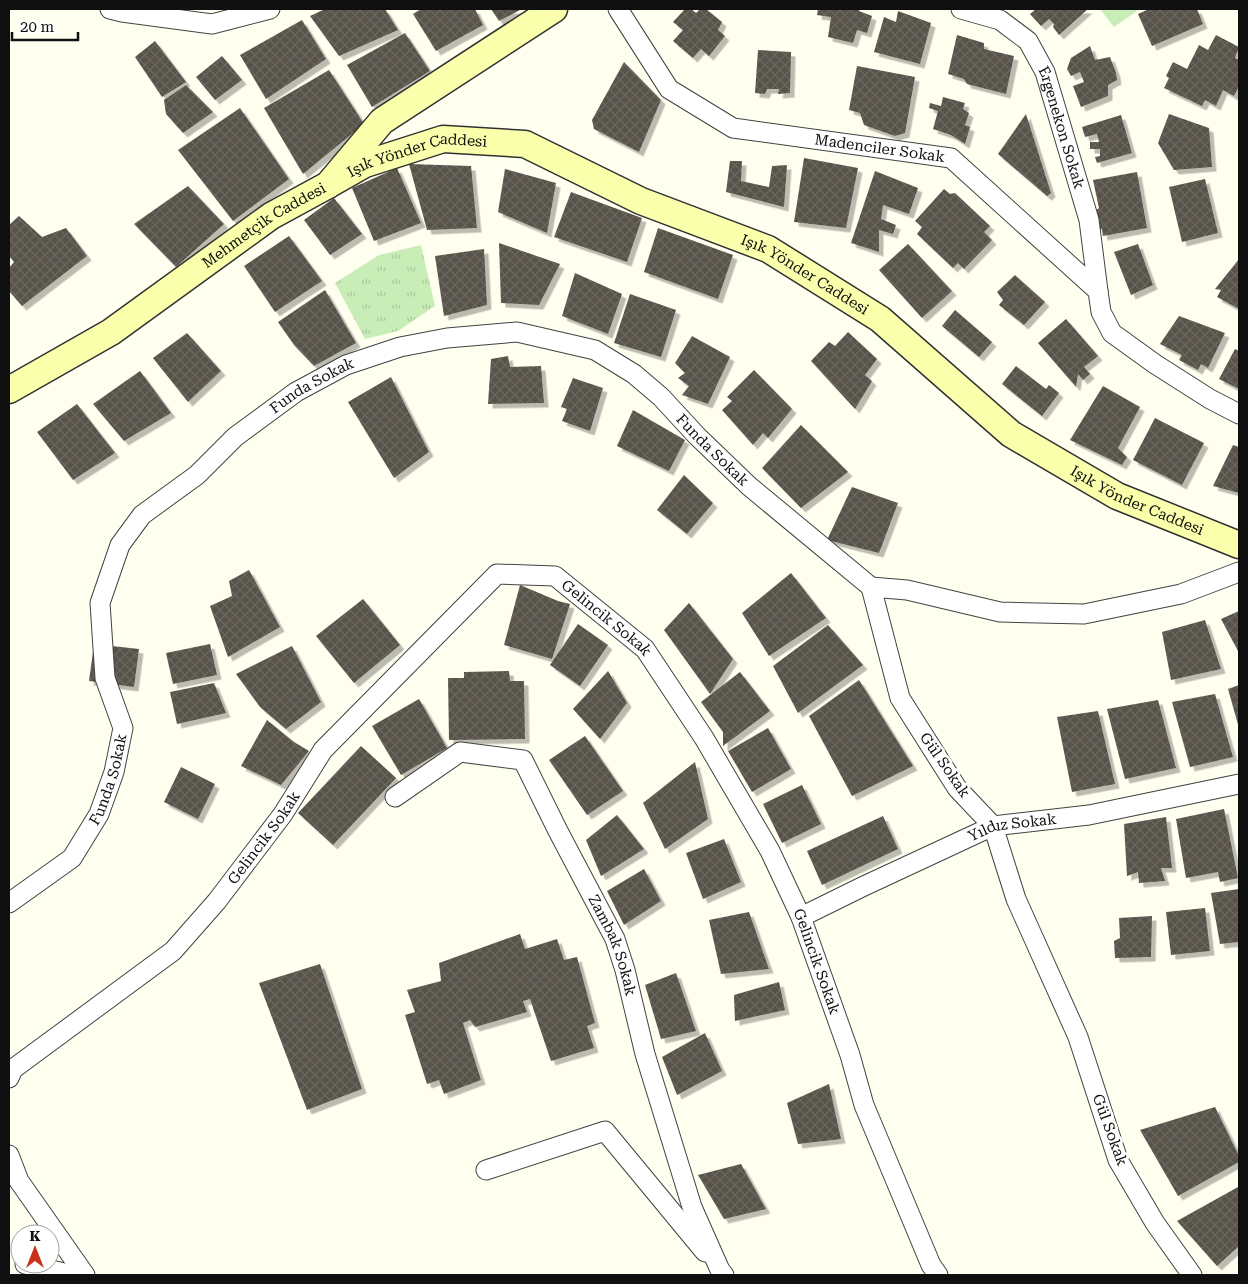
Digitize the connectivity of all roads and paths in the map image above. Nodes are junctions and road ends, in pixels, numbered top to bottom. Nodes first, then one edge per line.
1 (110, 9) edge
2 (270, 9) edge
3 (554, 9) edge
4 (618, 9) edge
5 (961, 9) edge
6 (328, 185) junction
7 (1098, 291) junction
8 (9, 390) edge
9 (1239, 414) edge
10 (1239, 545) edge
11 (1239, 572) edge
12 (871, 587) junction
13 (1239, 784) edge
14 (395, 798) dead end
15 (993, 826) junction
16 (9, 903) edge
17 (801, 917) junction
18 (9, 1078) edge
19 (9, 1155) edge
20 (486, 1170) dead end
21 (60, 1272) edge
22 (722, 1273) edge
23 (73, 1275) edge
24 (85, 1275) edge
25 (938, 1275) edge
26 (1192, 1275) edge

1 - 2 street
3 - 6 street, Mehmetçik Caddesi
4 - 7 street, Madenciler Sokak
5 - 7 street, Ergenekon Sokak
6 - 8 street, Mehmetçik Caddesi
6 - 10 street, Işık Yönder Caddesi
7 - 9 street
11 - 12 street
12 - 15 street, Gül Sokak
12 - 16 street, Funda Sokak
13 - 15 street, Yıldız Sokak
14 - 22 street, Zambak Sokak
15 - 17 street, Yıldız Sokak
15 - 26 street, Gül Sokak
17 - 18 street, Gelincik Sokak
17 - 25 street, Gelincik Sokak
19 - 24 street
20 - 22 street
21 - 23 street

